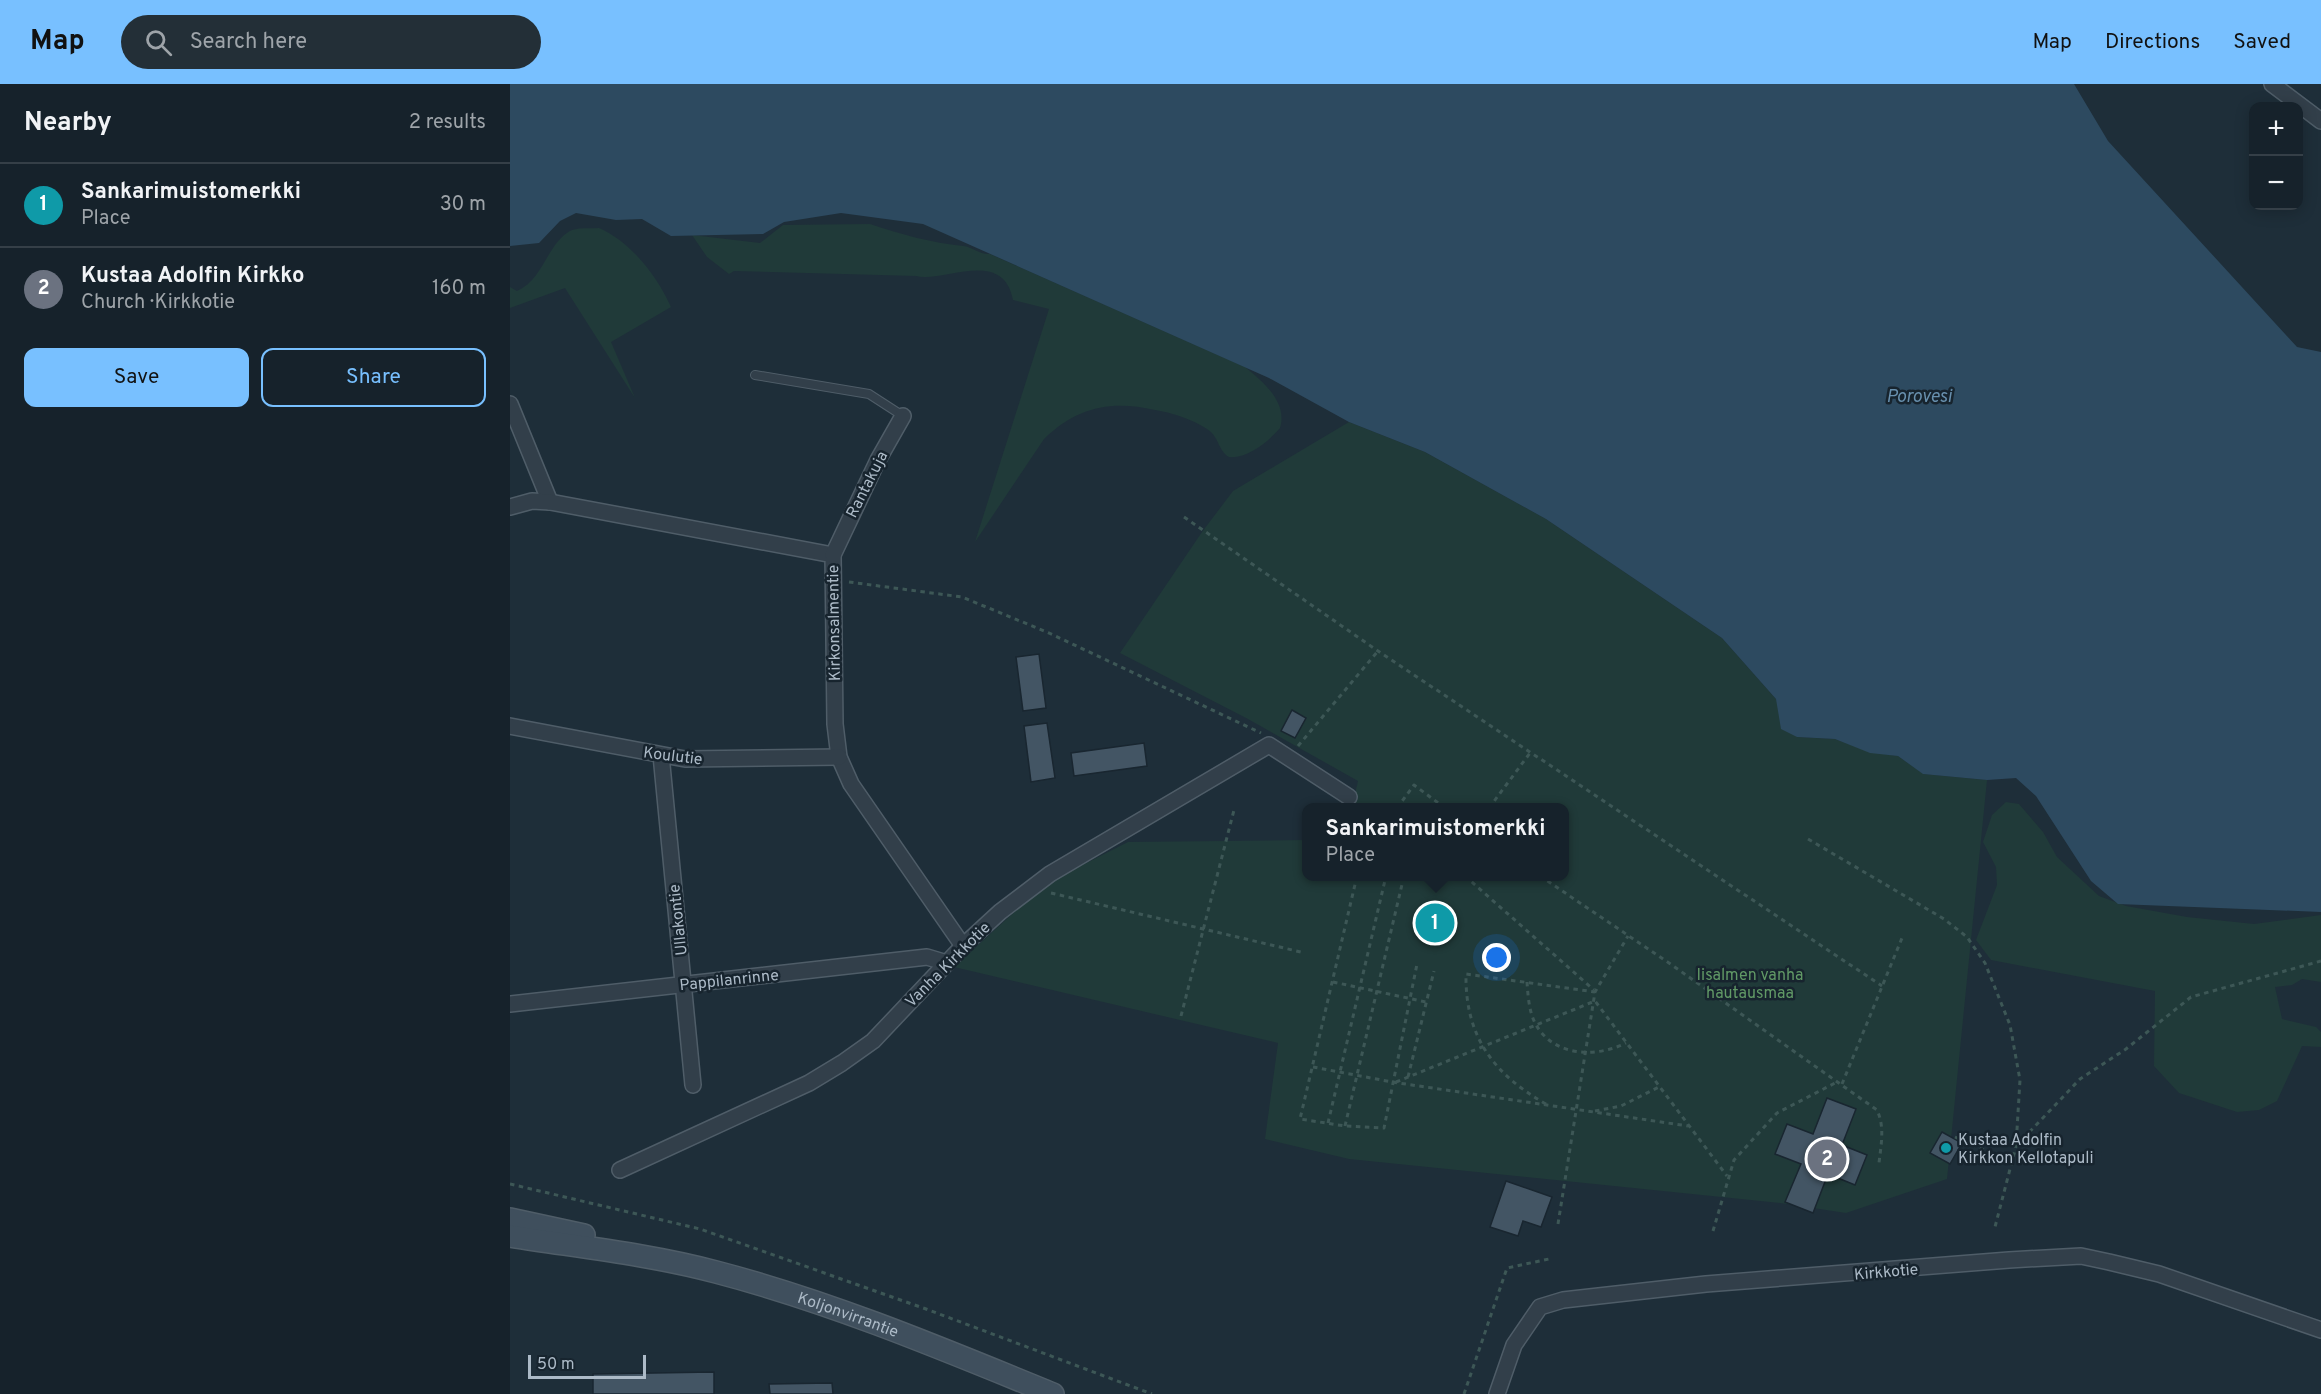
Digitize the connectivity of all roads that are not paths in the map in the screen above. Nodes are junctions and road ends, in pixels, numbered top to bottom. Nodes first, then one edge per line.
1 (2272, 84) edge
2 (2321, 122) edge
3 (755, 375) dead end
4 (510, 404) edge
5 (903, 416) joint
6 (550, 502) junction
7 (510, 507) edge
8 (832, 555) junction
9 (510, 726) edge
10 (661, 755) junction
11 (839, 757) junction
12 (1349, 797) dead end
13 (963, 946) junction
14 (947, 963) junction
15 (684, 984) junction
16 (510, 1004) edge
17 (693, 1085) dead end
18 (620, 1170) dead end
19 (510, 1219) edge
20 (510, 1236) edge
21 (636, 1253) junction
22 (2321, 1330) edge
23 (1053, 1394) edge
24 (1497, 1394) edge

1 - 2 street
3 - 5 lane
4 - 6 street
5 - 8 street, Rantakuja
6 - 7 street, Kirkonsalmentie
6 - 8 street, Kirkonsalmentie
8 - 11 street, Kirkonsalmentie
9 - 10 street, Koulutie
10 - 11 street, Koulutie
10 - 15 street, Ullakontie
11 - 13 street, Kirkonsalmentie
12 - 13 street, Vanha Kirkkotie
13 - 14 street, Vanha Kirkkotie
14 - 15 street, Pappilanrinne
14 - 18 street, Vanha Kirkkotie
15 - 16 street, Pappilanrinne
15 - 17 street, Ullakontie
19 - 21 main road, Koljonvirrantie
20 - 21 main road, Koljonvirrantie
21 - 23 main road, Koljonvirrantie
22 - 24 street, Kirkkotie

